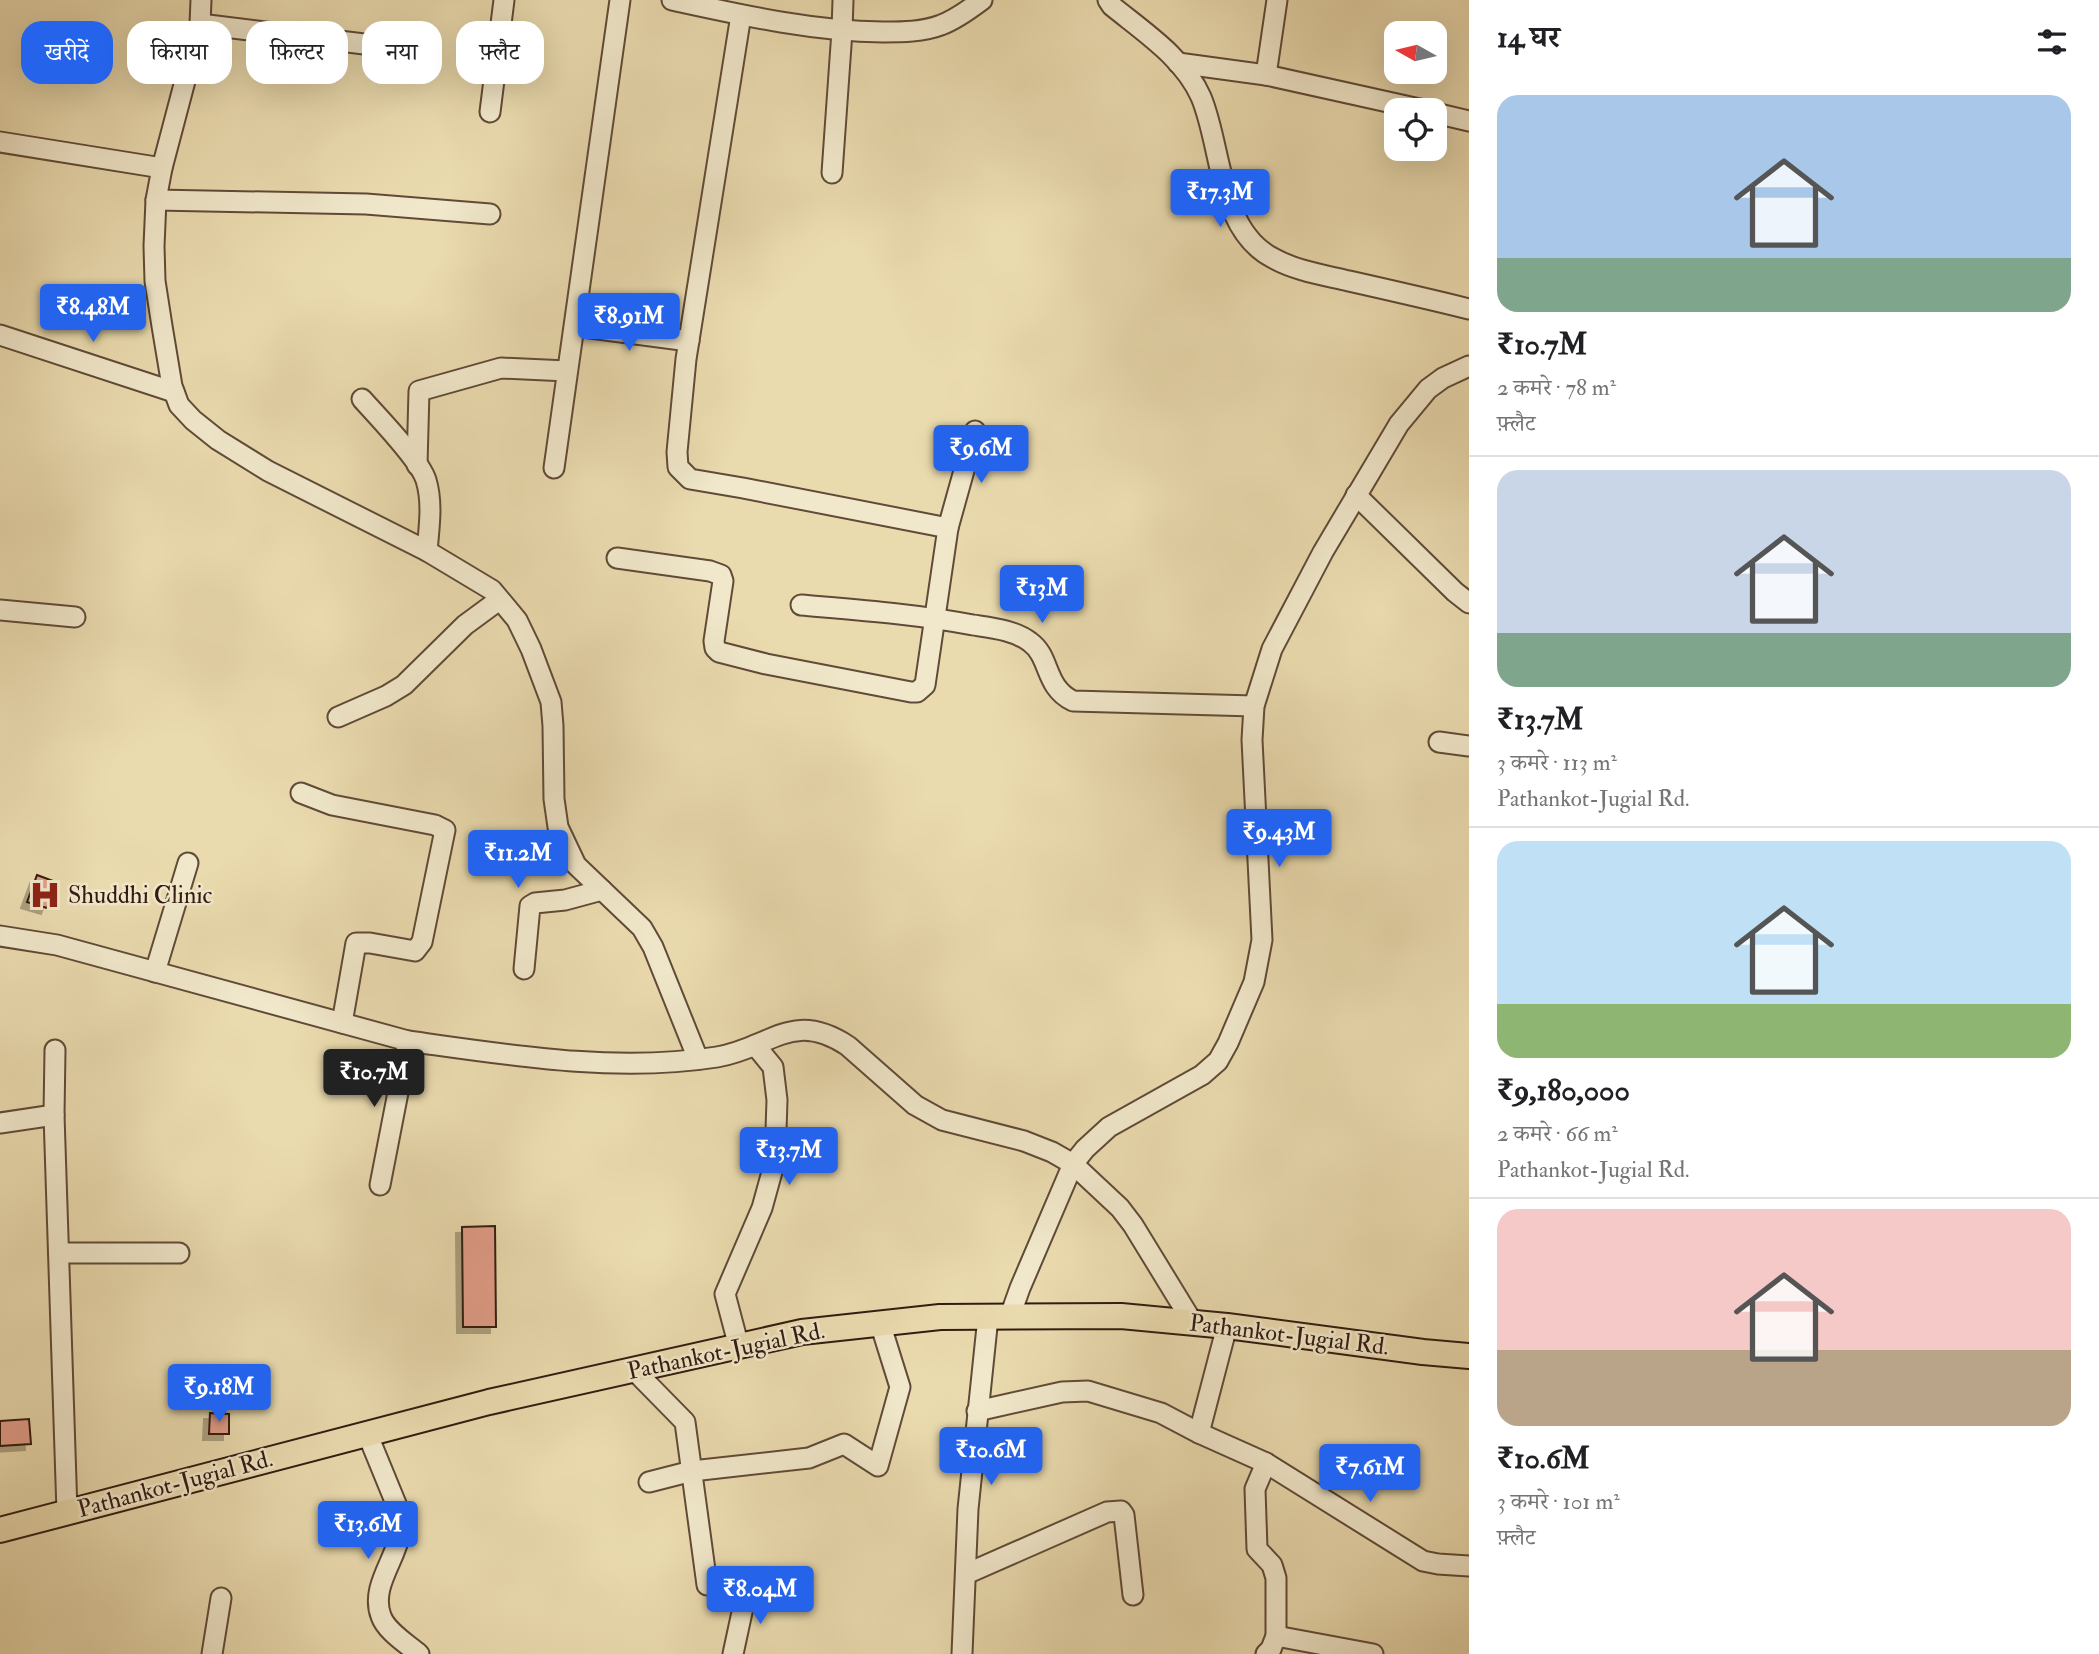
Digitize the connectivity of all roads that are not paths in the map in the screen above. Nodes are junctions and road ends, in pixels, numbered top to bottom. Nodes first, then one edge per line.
1 (201, 0) edge
2 (504, 0) edge
3 (620, 0) edge
4 (672, 0) edge
5 (843, 0) edge
6 (982, 0) edge
7 (1108, 0) edge
8 (1277, 0) edge
9 (694, 2) edge
10 (741, 15) junction
11 (200, 21) edge
12 (232, 27) edge
13 (842, 31) junction
14 (362, 43) edge
15 (1178, 63) junction
16 (1266, 75) junction
17 (184, 84) edge
18 (1384, 101) edge
19 (491, 113) dead end
20 (1447, 116) edge
21 (1469, 121) edge
22 (0, 142) edge
23 (162, 168) junction
24 (832, 173) dead end
25 (156, 200) junction
26 (490, 214) dead end
27 (1469, 309) edge
28 (575, 326) junction
29 (0, 335) edge
30 (689, 341) junction
31 (1469, 366) edge
32 (567, 371) junction
33 (174, 392) junction
34 (362, 399) dead end
35 (975, 431) dead end
36 (418, 465) junction
37 (554, 468) dead end
38 (1356, 495) junction
39 (948, 528) junction
40 (427, 551) junction
41 (617, 558) dead end
42 (499, 600) junction
43 (1469, 603) edge
44 (801, 605) dead end
45 (0, 610) edge
46 (75, 617) dead end
47 (935, 618) junction
48 (1254, 706) junction
49 (338, 717) dead end
50 (1439, 742) dead end
51 (1469, 746) edge
52 (301, 793) dead end
53 (188, 863) dead end
54 (602, 890) junction
55 (0, 936) edge
56 (524, 969) dead end
57 (155, 972) junction
58 (342, 1023) junction
59 (408, 1041) junction
60 (755, 1045) junction
61 (55, 1050) dead end
62 (698, 1059) junction
63 (54, 1115) junction
64 (0, 1123) edge
65 (1073, 1164) junction
66 (380, 1185) dead end
67 (59, 1253) junction
68 (179, 1253) dead end
69 (999, 1317) junction
70 (880, 1323) junction
71 (1193, 1323) junction
72 (1227, 1326) junction
73 (739, 1347) junction
74 (1469, 1356) edge
75 (634, 1370) junction
76 (977, 1411) junction
77 (367, 1433) junction
78 (1199, 1433) junction
79 (1266, 1463) junction
80 (692, 1471) junction
81 (649, 1482) dead end
82 (67, 1512) junction
83 (0, 1530) edge
84 (1469, 1566) edge
85 (966, 1574) junction
86 (707, 1585) dead end
87 (747, 1589) dead end
88 (1133, 1595) dead end
89 (221, 1598) dead end
90 (1276, 1636) junction
91 (212, 1654) edge
92 (419, 1654) edge
93 (733, 1654) edge
94 (962, 1654) edge
95 (1266, 1654) edge
96 (1373, 1654) edge

1 - 11 street
2 - 19 street
3 - 28 street
4 - 9 street
5 - 13 street
6 - 13 street
7 - 15 street
8 - 16 street
9 - 10 street
10 - 13 street
10 - 30 street
12 - 14 street
13 - 24 street
15 - 16 street
15 - 27 street
16 - 18 street
17 - 23 street
20 - 21 street
22 - 23 street
23 - 25 street
25 - 26 street
25 - 33 street
28 - 30 street
28 - 32 street
29 - 33 street
30 - 39 street
31 - 38 street
32 - 36 street
32 - 37 street
33 - 40 street
34 - 36 street
35 - 39 street
36 - 40 street
38 - 43 street
38 - 48 street
39 - 47 street
40 - 42 street
41 - 47 street
42 - 49 street
42 - 54 street
44 - 47 street
45 - 46 street
47 - 48 street
48 - 65 street
50 - 51 street
52 - 58 street
53 - 57 street
54 - 56 street
54 - 62 street
55 - 57 street
57 - 58 street
58 - 59 street
59 - 62 street
59 - 66 street
60 - 62 street
60 - 65 street
60 - 73 street
61 - 63 street
63 - 64 street
63 - 67 street
65 - 69 street
65 - 71 street
67 - 68 street
67 - 82 street
69 - 70 main road, Pathankot-Jugial Rd.
69 - 71 main road, Pathankot-Jugial Rd.
69 - 76 street
70 - 73 main road, Pathankot-Jugial Rd.
70 - 80 street
71 - 72 main road, Pathankot-Jugial Rd.
72 - 74 main road, Pathankot-Jugial Rd.
72 - 78 street
73 - 75 main road, Pathankot-Jugial Rd.
75 - 77 main road, Pathankot-Jugial Rd.
75 - 80 street
76 - 78 street
76 - 85 street
77 - 82 main road, Pathankot-Jugial Rd.
77 - 92 street
78 - 79 street
79 - 84 street
79 - 90 street
80 - 81 street
80 - 86 street
82 - 83 main road, Pathankot-Jugial Rd.
85 - 88 street
85 - 94 street
87 - 93 street
89 - 91 street
90 - 95 street
90 - 96 street

